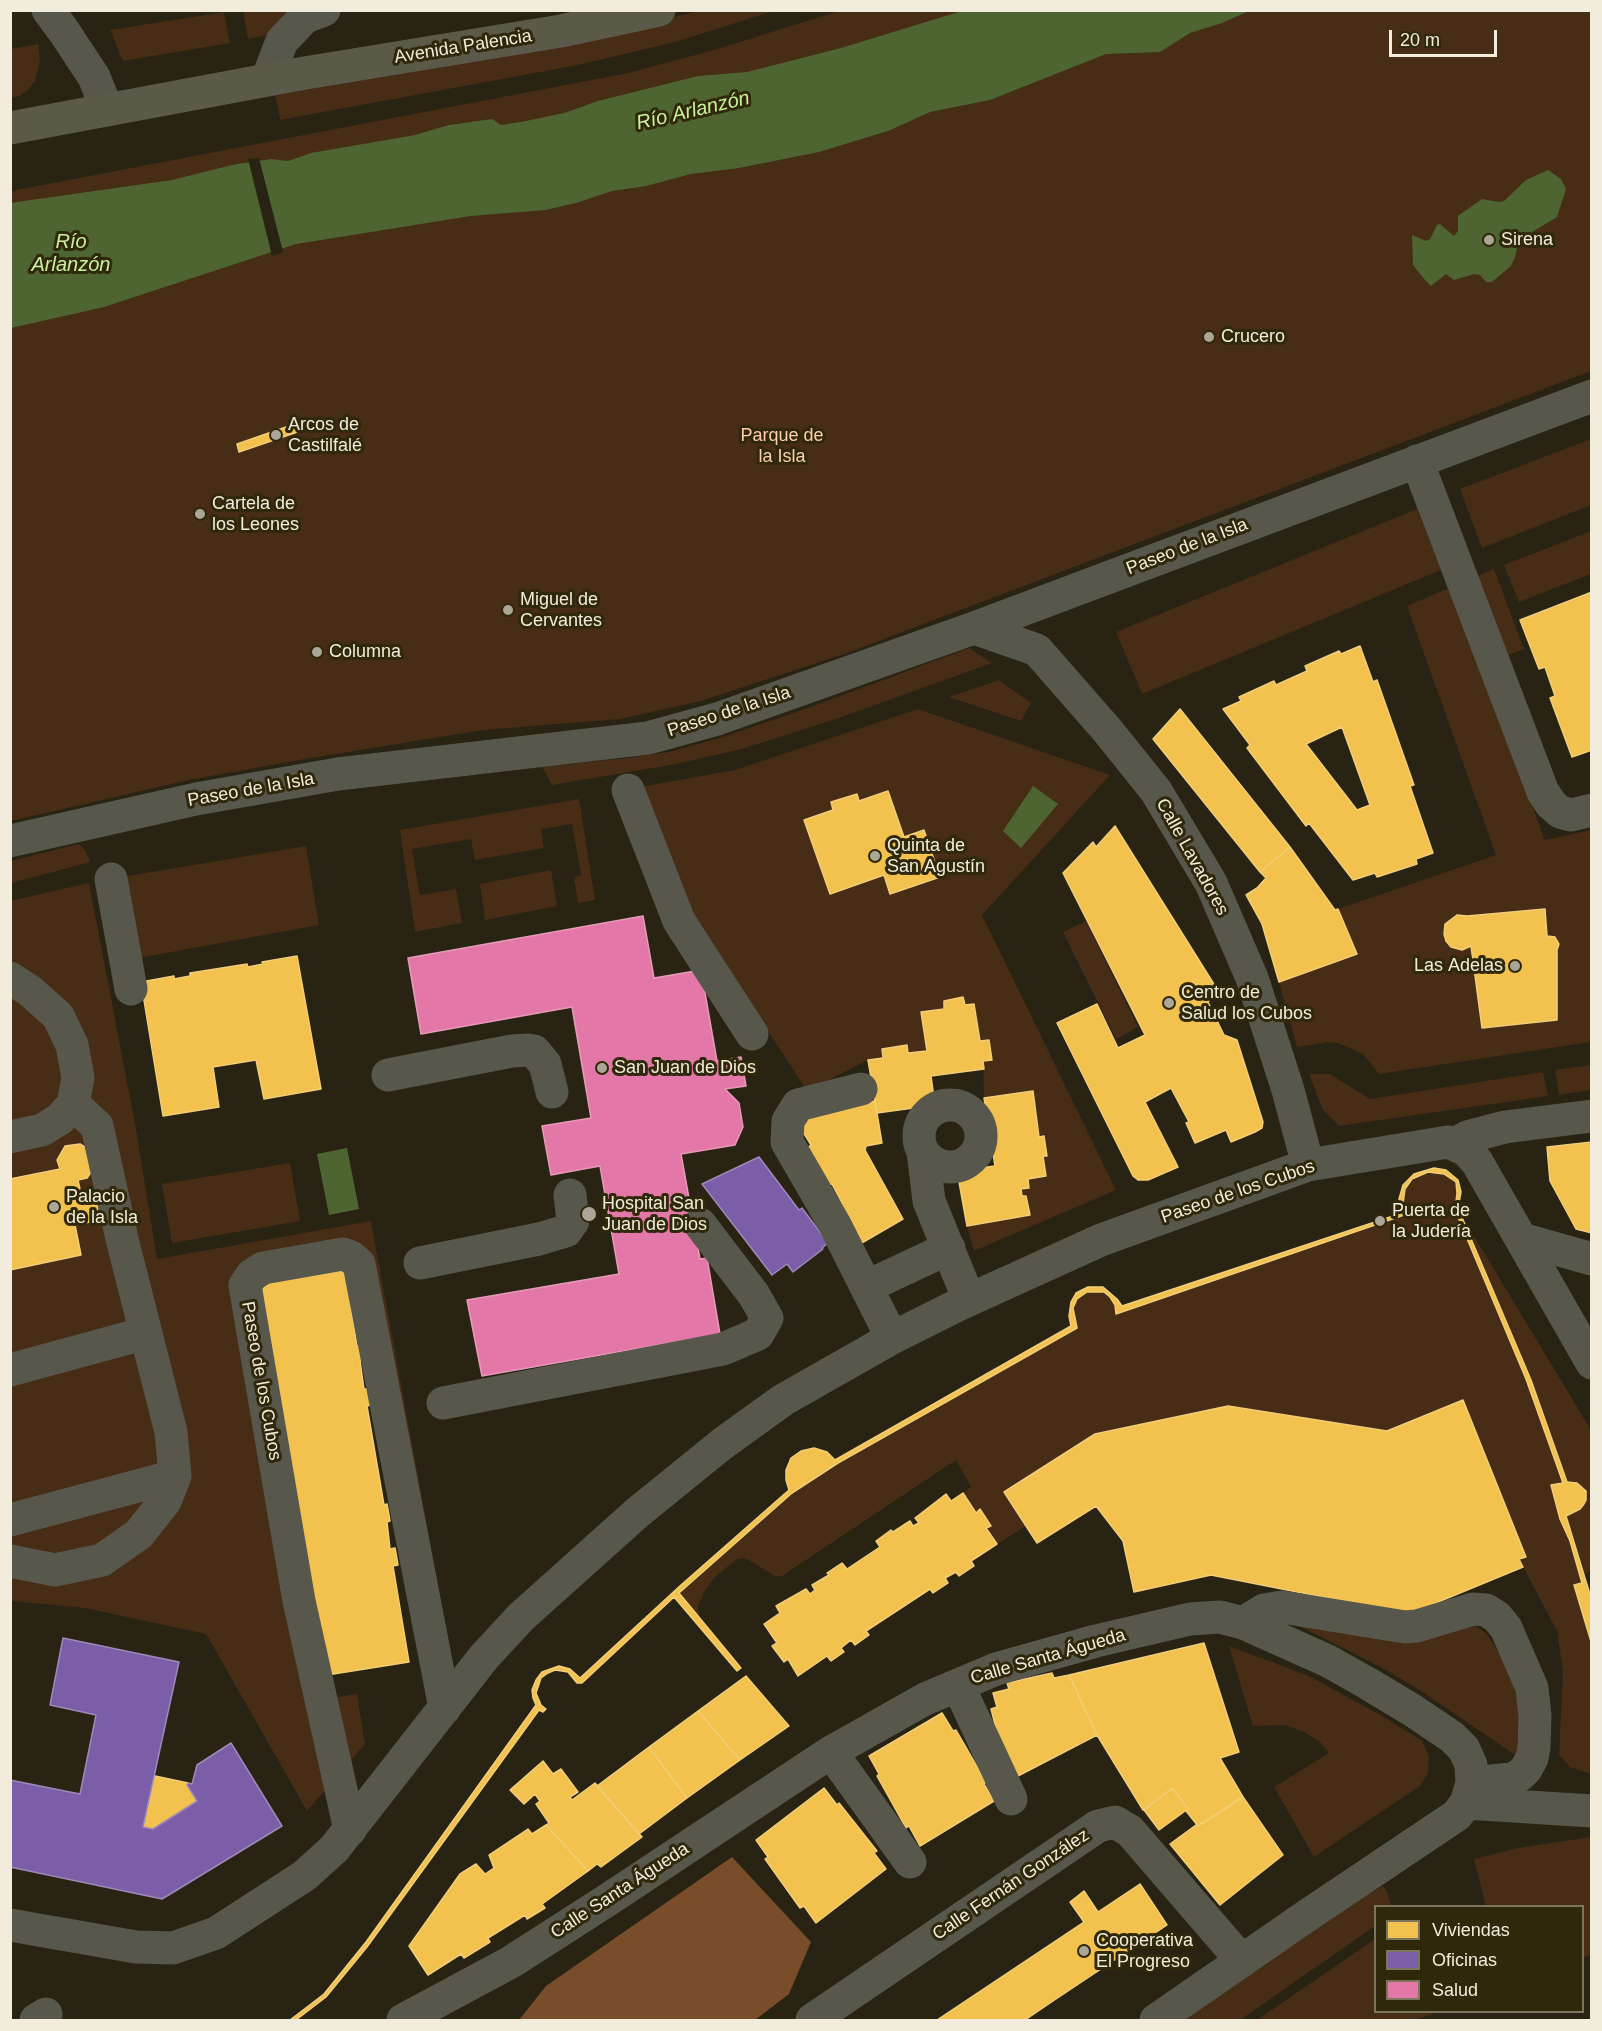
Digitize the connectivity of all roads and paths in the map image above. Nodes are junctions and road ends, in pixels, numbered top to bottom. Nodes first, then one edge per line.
1 (48, 10) edge
2 (324, 10) edge
3 (659, 10) edge
4 (267, 80) junction
5 (107, 110) junction
6 (10, 128) edge
7 (1592, 396) edge
8 (1417, 461) junction
9 (1038, 604) junction
10 (974, 628) junction
11 (1037, 650) junction
12 (628, 790) dead end
13 (1592, 810) edge
14 (10, 841) edge
15 (111, 879) dead end
16 (10, 978) edge
17 (131, 989) dead end
18 (752, 1034) dead end
19 (388, 1075) dead end
20 (861, 1089) dead end
21 (552, 1092) dead end
22 (73, 1104) junction
23 (1592, 1116) edge
24 (10, 1137) edge
25 (1455, 1144) junction
26 (923, 1152) dead end
27 (1308, 1165) junction
28 (570, 1195) dead end
29 (700, 1224) dead end
30 (1521, 1239) junction
31 (949, 1248) junction
32 (1592, 1259) edge
33 (420, 1263) dead end
34 (866, 1287) junction
35 (969, 1300) junction
36 (146, 1333) junction
37 (892, 1338) junction
38 (1592, 1363) edge
39 (10, 1370) edge
40 (443, 1403) dead end
41 (175, 1476) junction
42 (10, 1520) edge
43 (10, 1561) edge
44 (1243, 1623) junction
45 (958, 1685) junction
46 (445, 1708) junction
47 (831, 1752) junction
48 (1469, 1793) junction
49 (1011, 1799) dead end
50 (1592, 1811) edge
51 (350, 1830) junction
52 (910, 1862) dead end
53 (10, 1925) edge
54 (1242, 1961) junction
55 (403, 2020) edge
56 (812, 2020) edge
57 (1156, 2020) edge

1 - 5 street
2 - 4 street
3 - 4 highway, Avenida Palencia
4 - 5 highway, Avenida Palencia
5 - 6 highway, Avenida Palencia
7 - 8 street, Paseo de la Isla
8 - 9 street, Paseo de la Isla
8 - 13 street
9 - 10 street, Paseo de la Isla
9 - 11 street
10 - 11 street, Calle Lavadores
10 - 14 street, Paseo de la Isla
11 - 27 street, Calle Lavadores
12 - 18 street
15 - 17 street
16 - 22 street
19 - 21 street
20 - 34 street
22 - 24 street
22 - 36 street
23 - 25 street, Paseo de los Cubos
25 - 27 street, Paseo de los Cubos
25 - 30 street
26 - 31 street
27 - 35 street, Paseo de los Cubos
28 - 33 street
29 - 40 street
30 - 32 street
30 - 38 street
31 - 34 street
31 - 35 street
34 - 37 street
35 - 37 street, Paseo de los Cubos
36 - 39 street
36 - 41 street
37 - 46 street, Paseo de los Cubos
41 - 42 street
41 - 43 street
44 - 45 street, Calle Santa Águeda
44 - 48 street, Calle Santa Águeda
44 - 48 street
45 - 47 street, Calle Santa Águeda
45 - 49 street
46 - 51 street, Paseo de los Cubos
46 - 51 street, Paseo de los Cubos
47 - 52 street
47 - 55 street, Calle Santa Águeda
48 - 50 street
48 - 54 street
51 - 53 street, Paseo de los Cubos
54 - 56 street, Calle Fernán González
54 - 57 street

